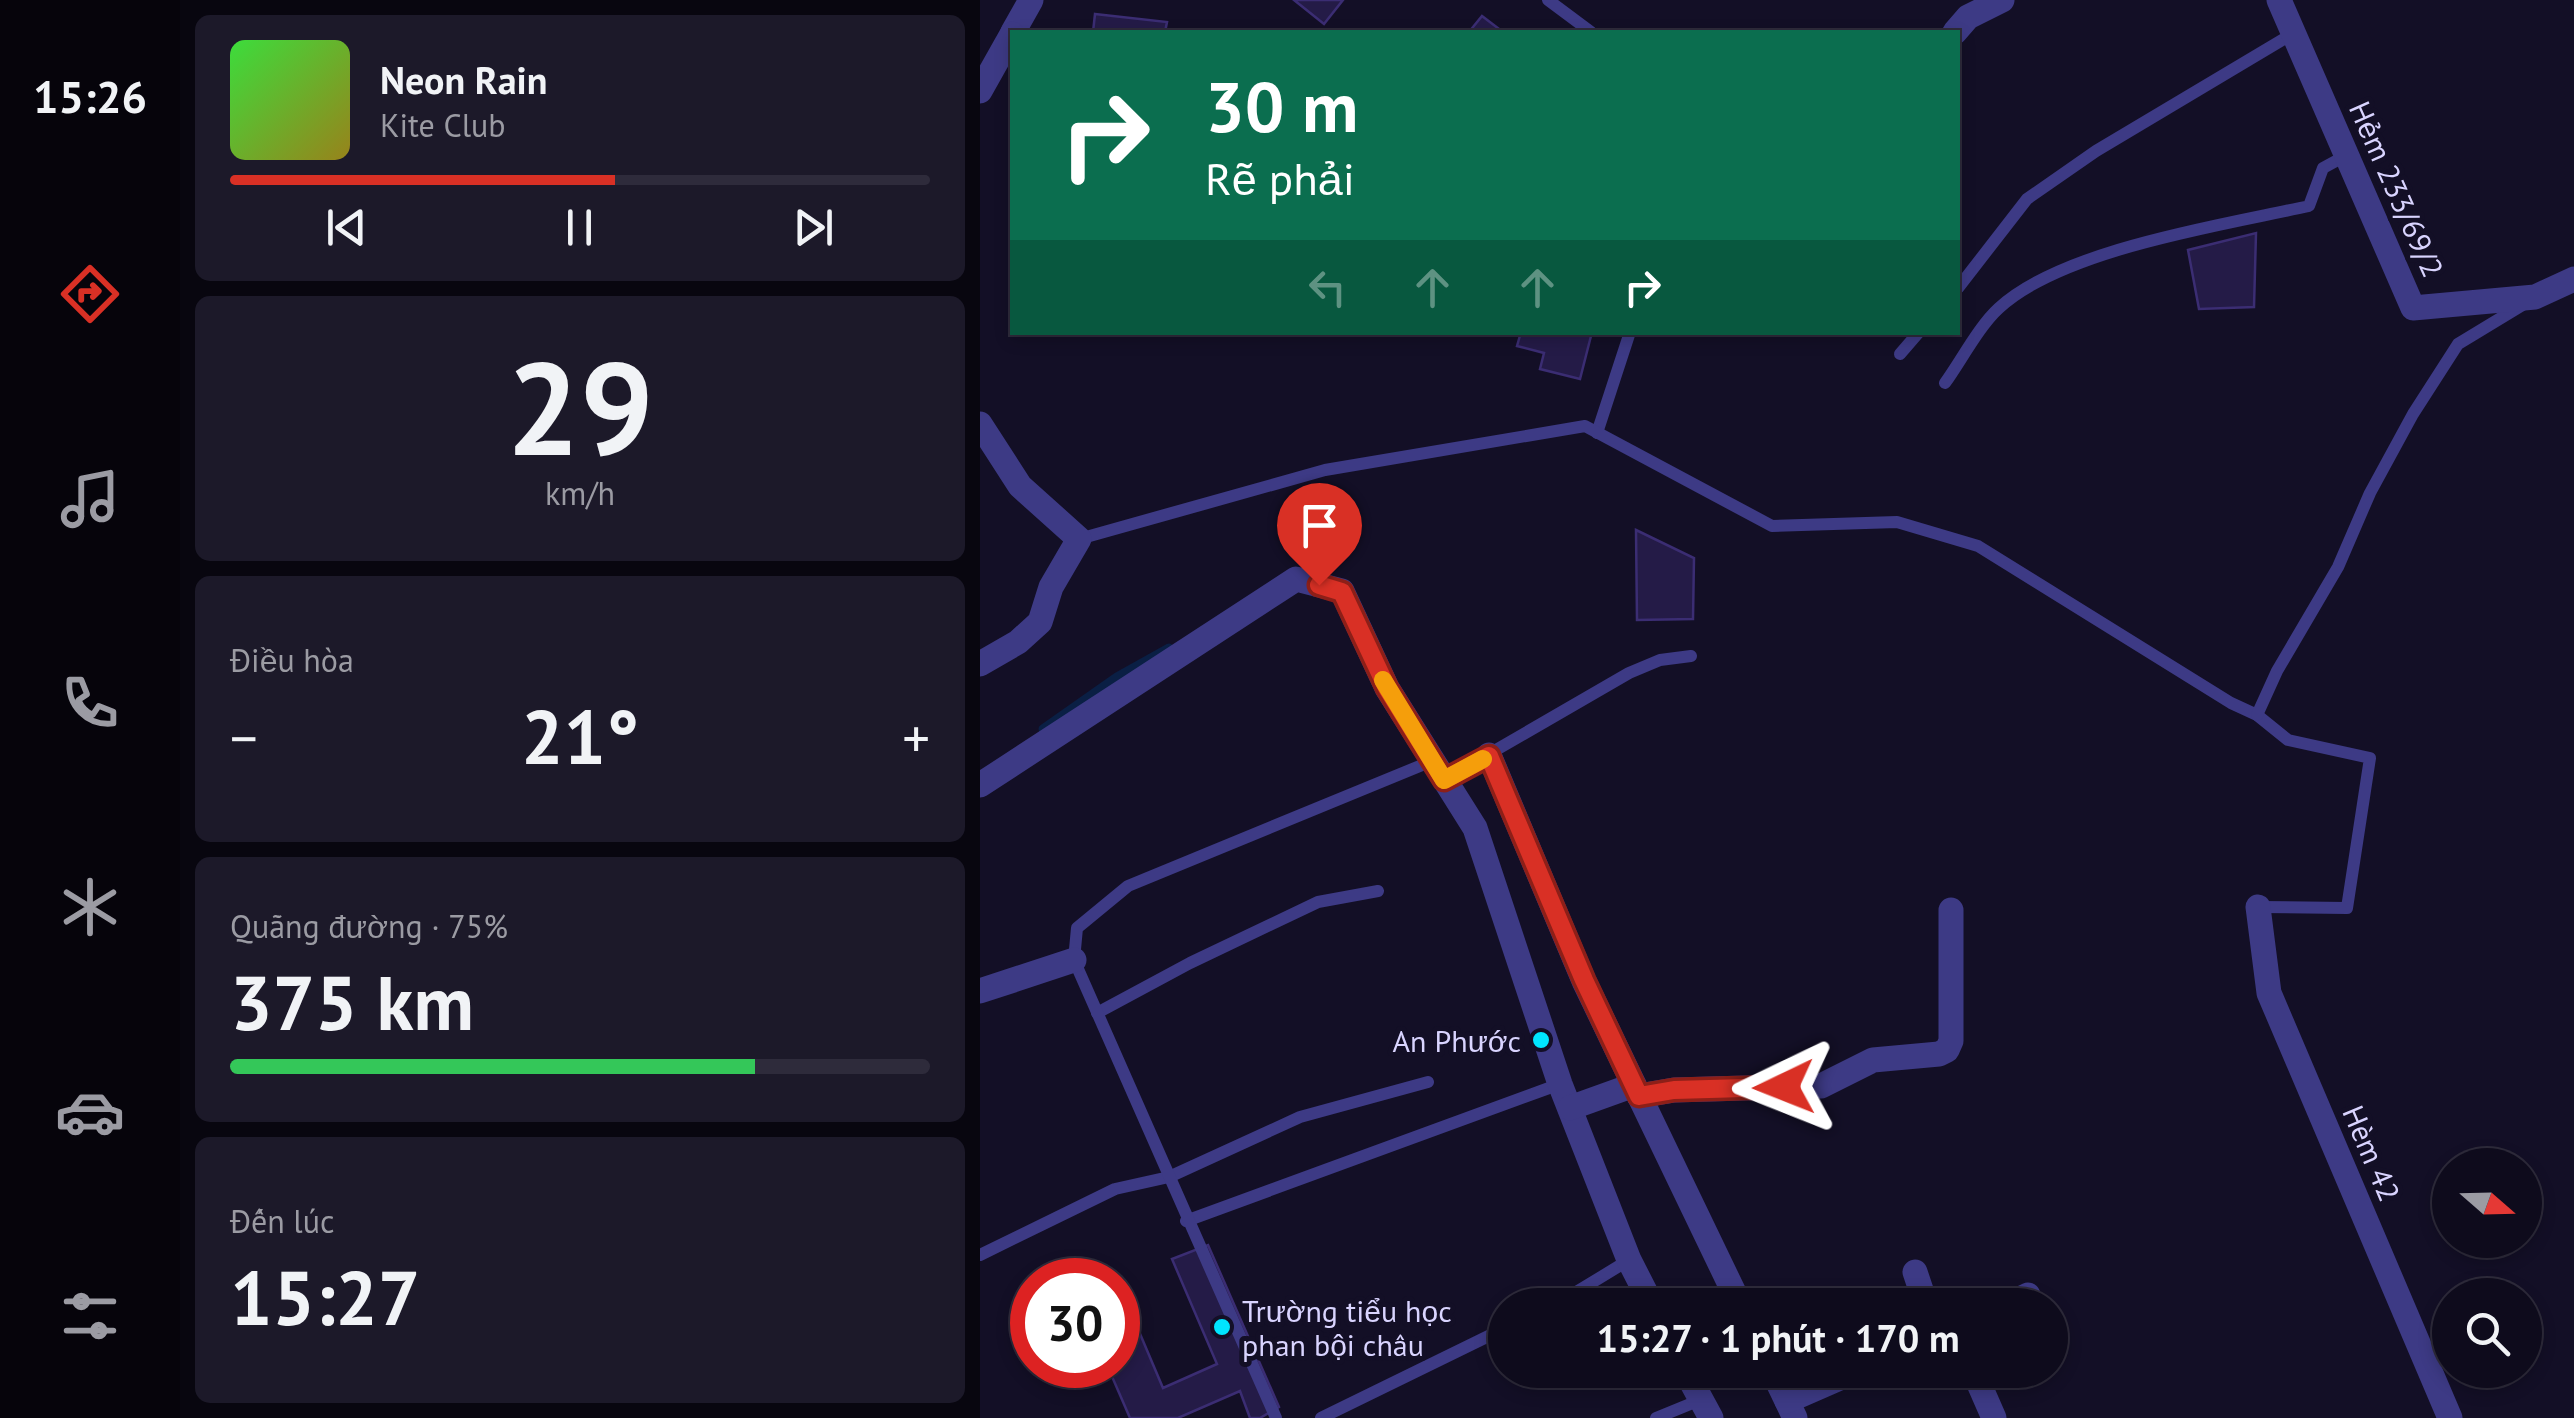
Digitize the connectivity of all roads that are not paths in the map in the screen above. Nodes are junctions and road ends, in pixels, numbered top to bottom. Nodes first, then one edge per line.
1 (1032, 0) edge
2 (1548, 0) edge
3 (2002, 0) edge
4 (2279, 0) edge
5 (1015, 30) edge
6 (1588, 30) edge
7 (1957, 30) edge
8 (2294, 33) junction
9 (1010, 38) edge
10 (980, 91) edge
11 (2346, 155) junction
12 (2574, 278) edge
13 (1960, 285) edge
14 (2535, 298) junction
15 (1629, 335) edge
16 (1916, 335) edge
17 (1900, 354) dead end
18 (1945, 383) dead end
19 (980, 424) edge
20 (1598, 432) junction
21 (1079, 538) junction
22 (1690, 656) dead end
23 (980, 664) edge
24 (2257, 715) junction
25 (1489, 756) junction
26 (1438, 771) junction
27 (980, 785) edge
28 (1378, 891) dead end
29 (2258, 907) joint
30 (1951, 910) dead end
31 (1074, 960) junction
32 (980, 991) edge
33 (1097, 1013) junction
34 (1428, 1082) dead end
35 (1636, 1090) junction
36 (1565, 1096) junction
37 (1169, 1176) junction
38 (1186, 1221) junction
39 (980, 1255) edge
40 (1629, 1260) junction
41 (1915, 1272) dead end
42 (1583, 1288) edge
43 (1643, 1288) edge
44 (1732, 1288) edge
45 (1920, 1288) edge
46 (1488, 1336) edge
47 (1827, 1388) edge
48 (1981, 1388) edge
49 (1706, 1409) edge
50 (1791, 1409) edge
51 (1276, 1418) edge
52 (1322, 1418) edge
53 (1656, 1418) edge
54 (1994, 1418) edge
55 (2450, 1418) edge

1 - 5 street
2 - 6 lane
3 - 7 street
4 - 8 street, Hẻm 233/69/2
8 - 11 street, Hẻm 233/69/2
8 - 13 lane
9 - 10 street
11 - 14 street, Hẻm 233/69/2
11 - 18 lane
12 - 14 street, Hẻm 233/69/2
14 - 24 lane
15 - 20 lane
16 - 17 lane
19 - 21 street
20 - 21 lane
20 - 24 lane
21 - 23 street
22 - 25 lane
24 - 29 lane
25 - 26 lane
25 - 35 street
26 - 27 street
26 - 31 lane
26 - 36 street
28 - 33 lane
29 - 55 street, Hèm 42
30 - 35 street
31 - 32 street
31 - 33 lane
33 - 37 lane
34 - 37 lane
35 - 36 street
35 - 44 street
36 - 38 lane
36 - 40 street
37 - 38 lane
37 - 39 lane
38 - 51 lane
40 - 42 lane
40 - 43 street
41 - 45 street
46 - 52 lane
47 - 50 street
48 - 54 street
49 - 53 lane

